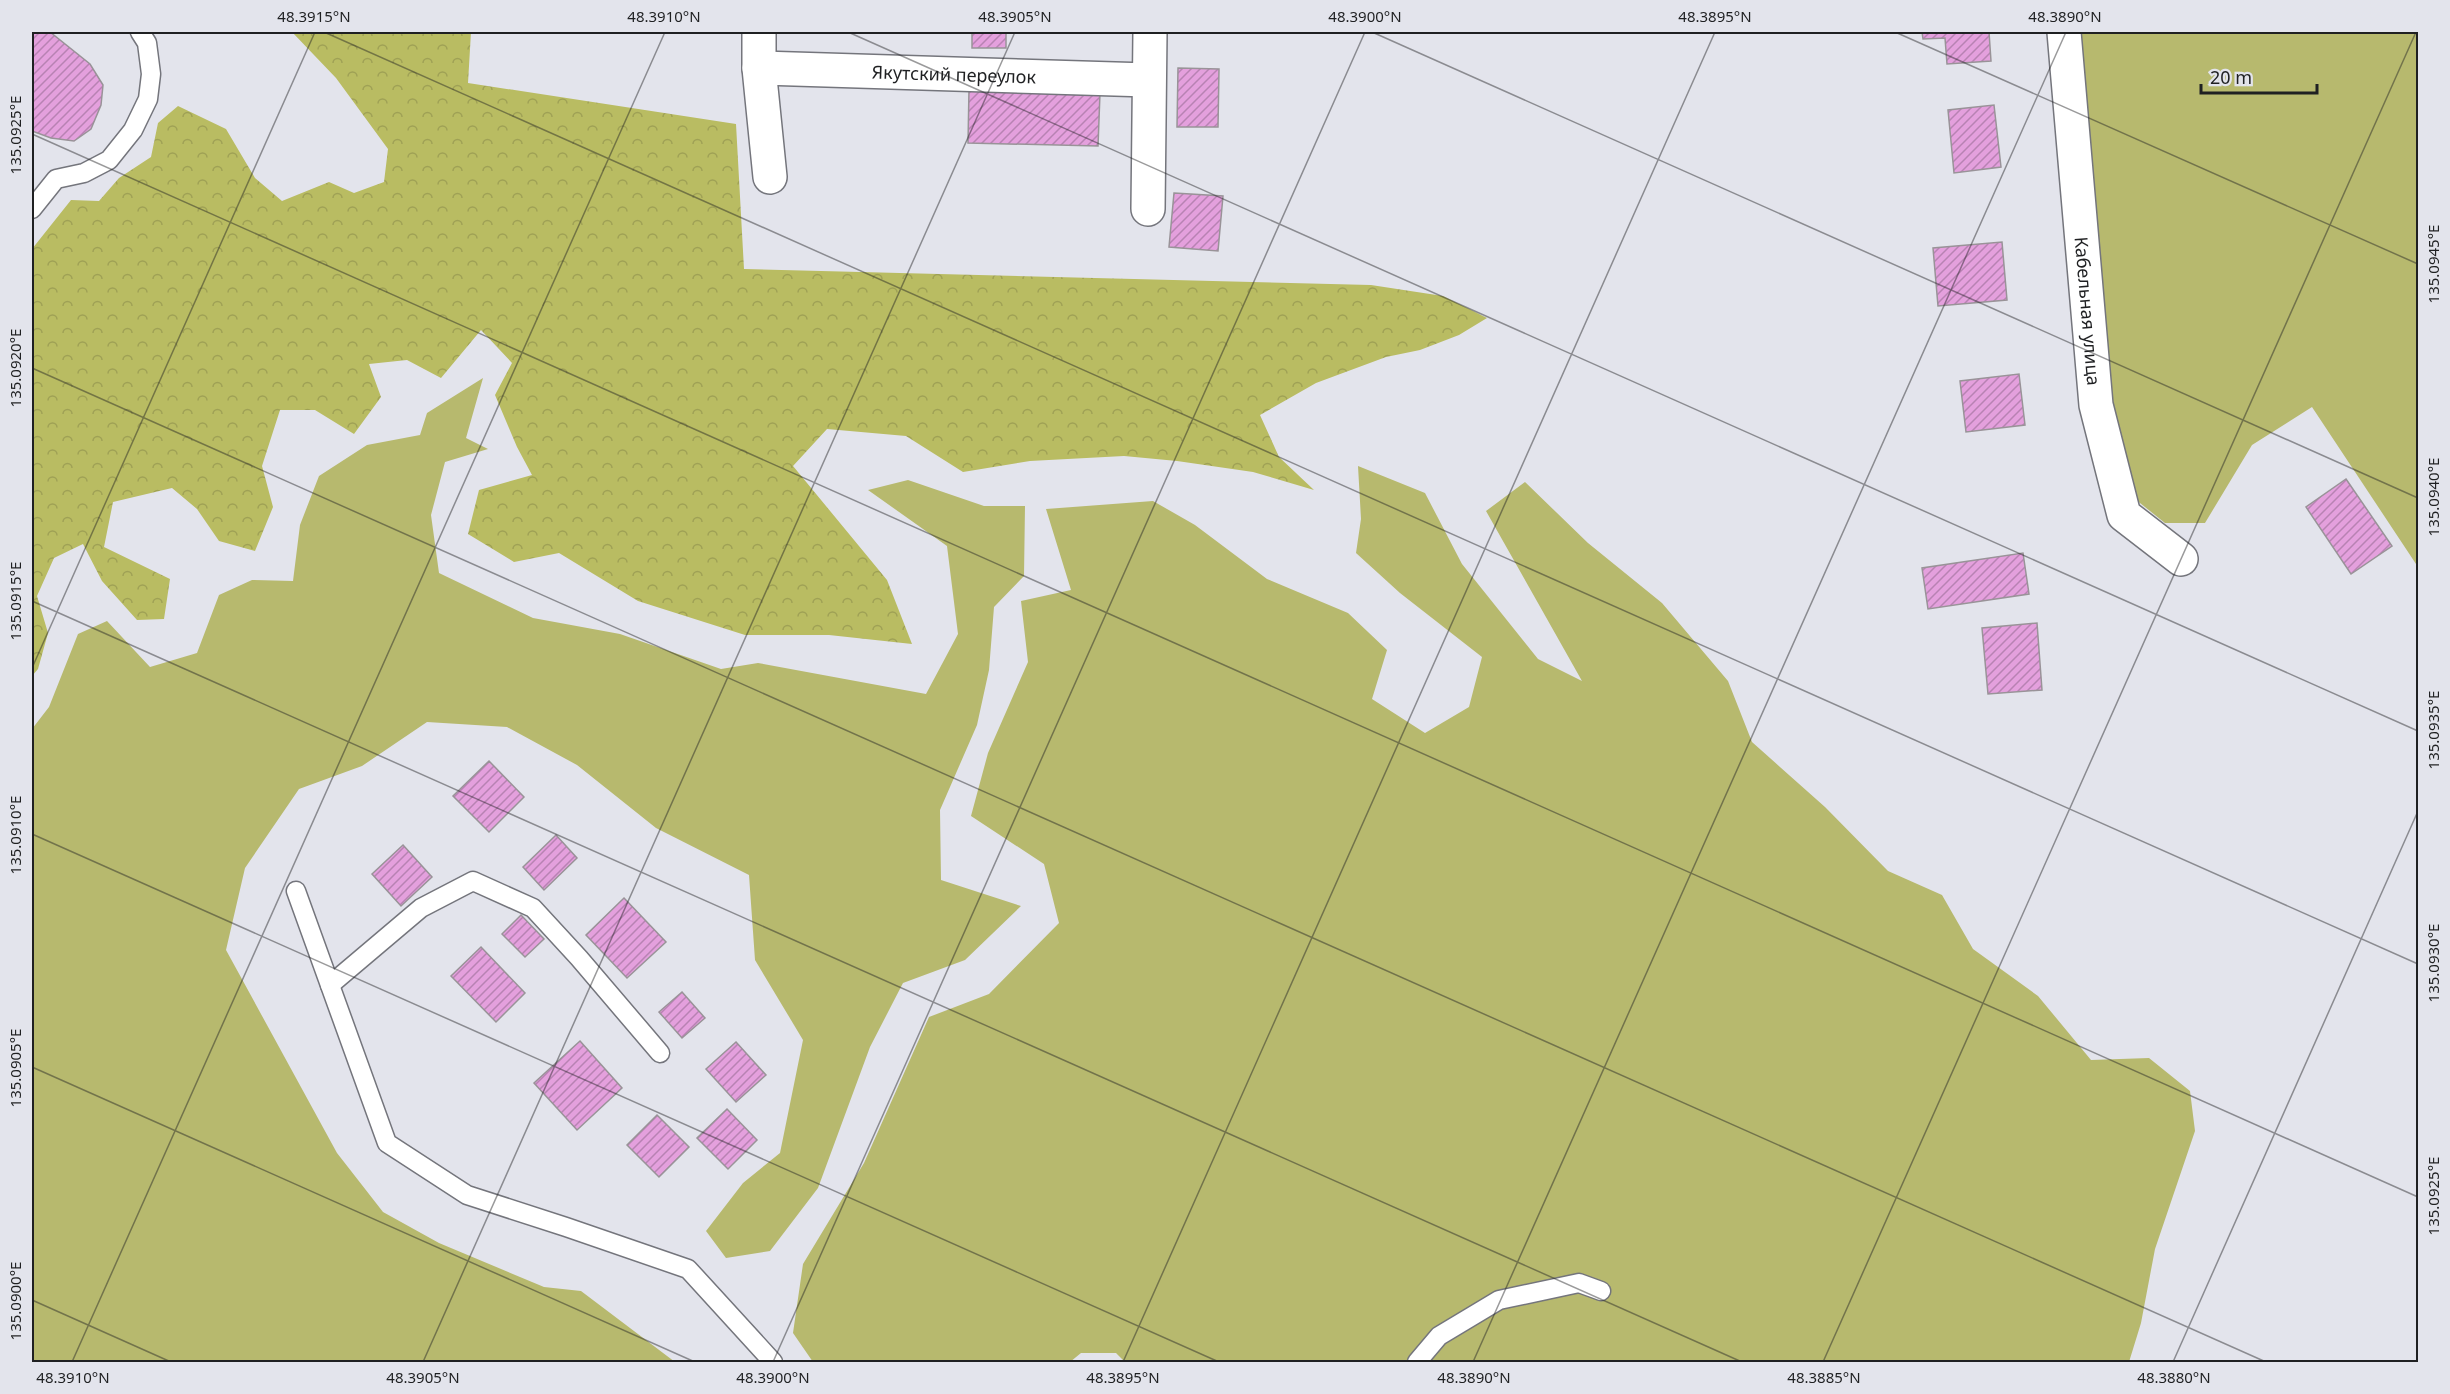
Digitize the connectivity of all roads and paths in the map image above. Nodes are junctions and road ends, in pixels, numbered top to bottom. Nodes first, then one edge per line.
1 (140, 32) edge
2 (759, 32) edge
3 (1150, 32) edge
4 (2064, 32) edge
5 (759, 68) junction
6 (1148, 80) junction
7 (770, 177) dead end
8 (32, 209) edge
9 (1148, 210) dead end
10 (2181, 559) dead end
11 (296, 891) dead end
12 (330, 985) junction
13 (660, 1053) dead end
14 (1601, 1291) dead end
15 (773, 1362) edge
16 (1417, 1362) edge

1 - 8 lane
2 - 5 street
3 - 6 street
4 - 10 street, Кабельная улица
5 - 6 street, Якутский переулок
5 - 7 street
6 - 9 street
11 - 12 lane
12 - 13 lane
12 - 15 lane
14 - 16 lane

